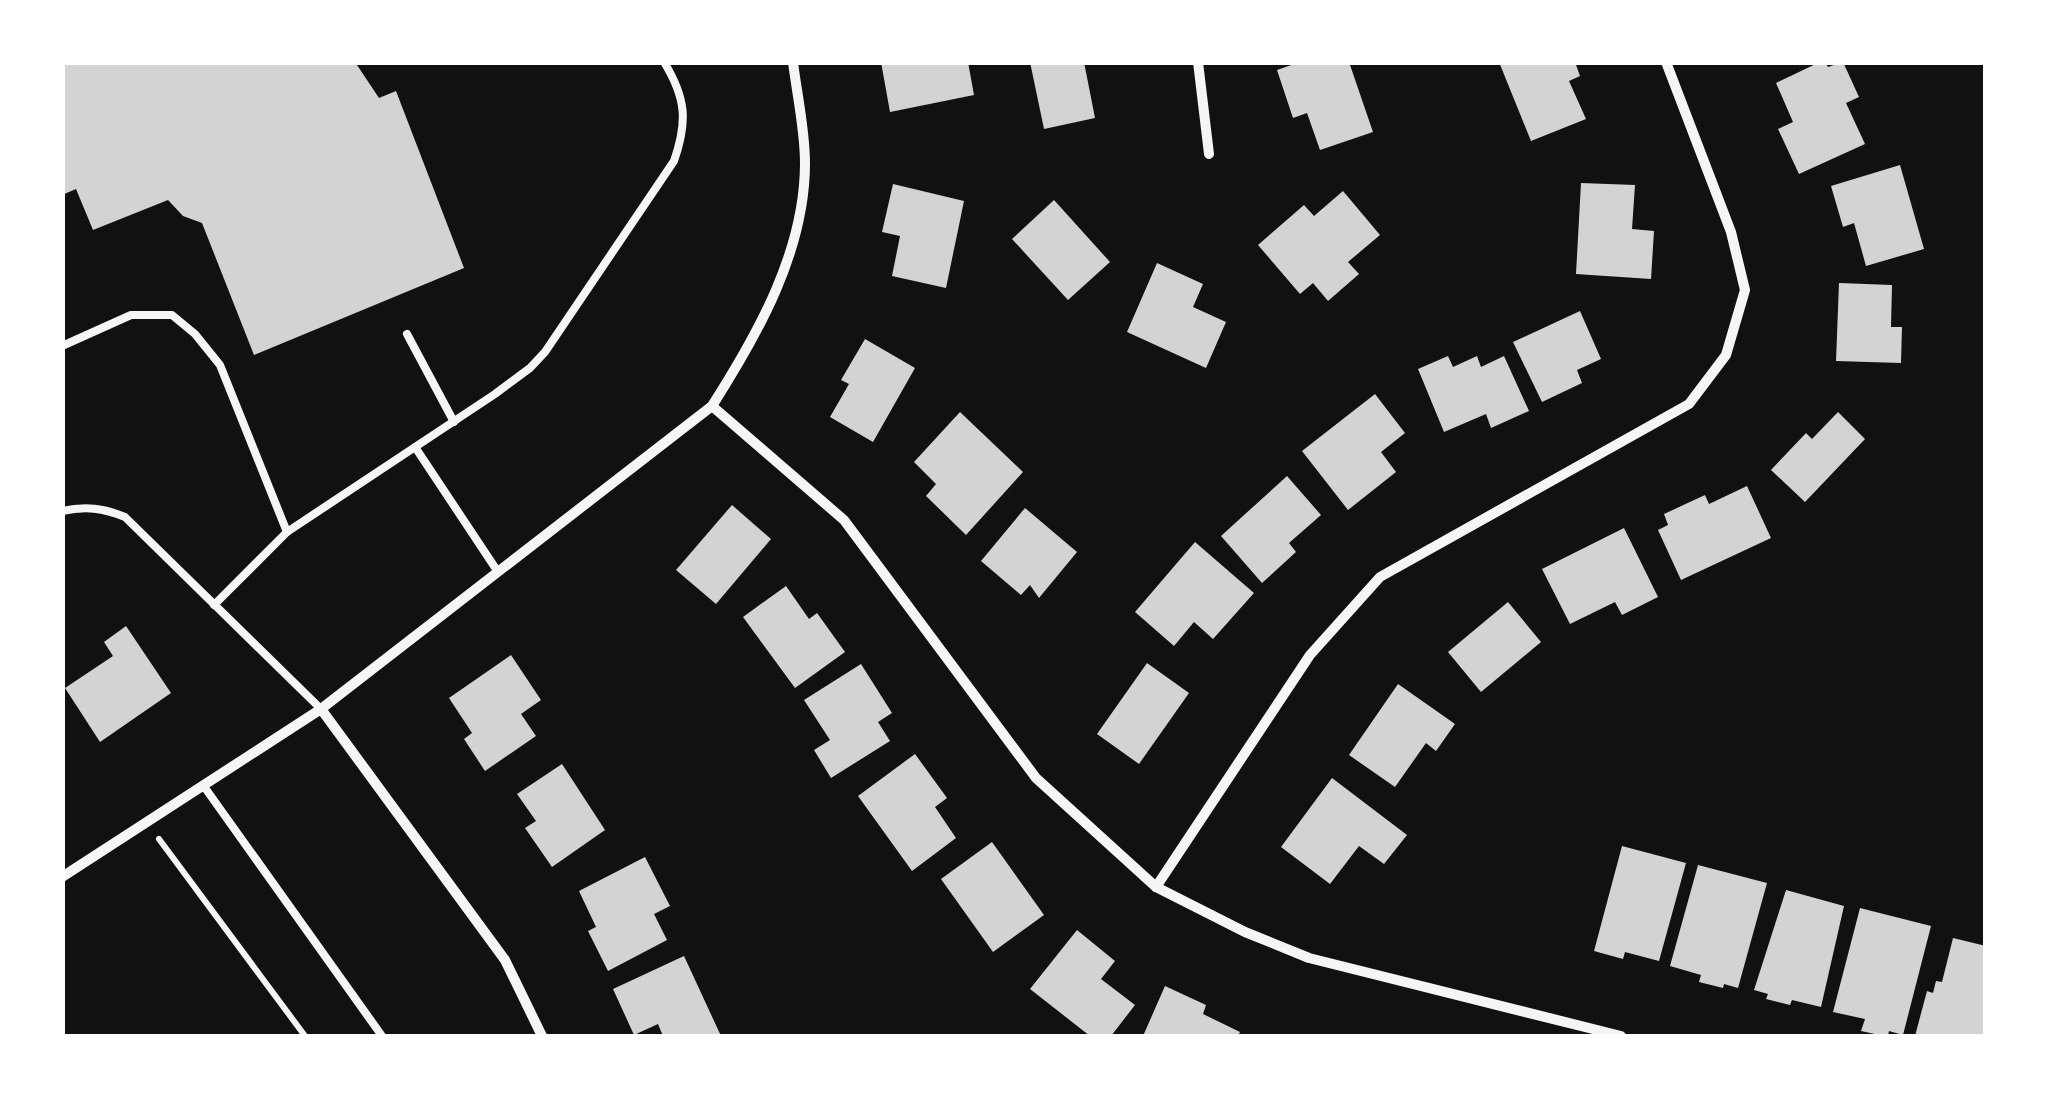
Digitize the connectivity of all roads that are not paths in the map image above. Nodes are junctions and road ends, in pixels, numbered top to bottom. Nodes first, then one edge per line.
1 (664, 62) edge
2 (792, 62) edge
3 (1198, 62) edge
4 (1666, 62) edge
5 (1209, 154) dead end
6 (406, 334) dead end
7 (62, 346) edge
8 (712, 406) junction
9 (454, 422) junction
10 (415, 447) junction
11 (62, 511) edge
12 (286, 532) junction
13 (498, 572) junction
14 (214, 604) junction
15 (321, 710) junction
16 (202, 785) junction
17 (62, 877) edge
18 (1156, 887) junction
19 (382, 1036) edge
20 (542, 1036) edge
21 (1621, 1036) edge

1 - 9 lane
2 - 8 street
3 - 5 street
4 - 18 street
6 - 9 lane
7 - 12 lane
8 - 13 street
8 - 18 street
9 - 10 lane
10 - 12 lane
10 - 13 lane
11 - 14 lane
12 - 14 lane
13 - 15 street
14 - 15 lane
15 - 16 street
15 - 20 street
16 - 17 street
16 - 19 lane
18 - 21 street

